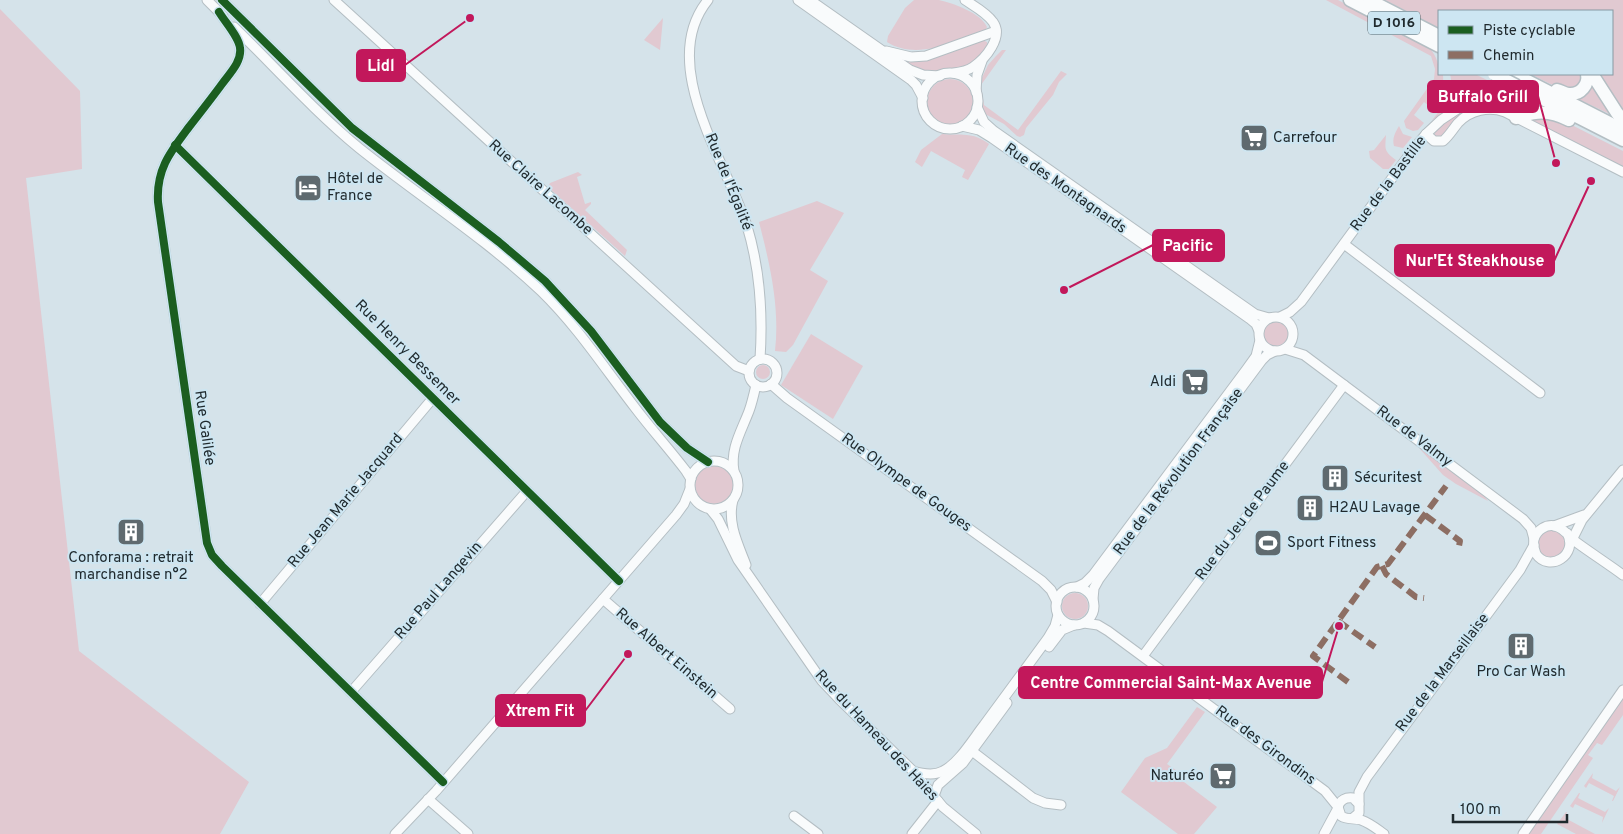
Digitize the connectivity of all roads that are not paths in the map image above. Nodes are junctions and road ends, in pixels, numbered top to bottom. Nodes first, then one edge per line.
1 (207, 0) edge
2 (222, 0) edge
3 (334, 0) edge
4 (708, 0) edge
5 (798, 0) edge
6 (810, 0) edge
7 (965, 0) edge
8 (1350, 0) edge
9 (1369, 0) edge
10 (703, 4) edge
11 (219, 12) junction
12 (996, 31) junction
13 (1438, 35) edge
14 (1438, 45) edge
15 (881, 50) junction
16 (984, 56) junction
17 (945, 75) junction
18 (1587, 75) edge
19 (1593, 75) edge
20 (1520, 77) edge
21 (1494, 79) edge
22 (976, 92) junction
23 (923, 98) junction
24 (977, 108) junction
25 (1516, 118) junction
26 (1623, 120) edge
27 (962, 126) junction
28 (1426, 134) junction
29 (1622, 136) edge
30 (175, 145) junction
31 (1623, 172) edge
32 (1344, 244) junction
33 (1301, 302) junction
34 (1280, 317) junction
35 (1269, 318) junction
36 (1293, 332) junction
37 (1260, 336) junction
38 (1285, 348) junction
39 (1275, 351) junction
40 (1304, 355) junction
41 (760, 359) junction
42 (749, 371) junction
43 (772, 384) junction
44 (756, 385) junction
45 (1344, 385) junction
46 (1540, 393) dead end
47 (433, 398) junction
48 (736, 442) junction
49 (712, 461) junction
50 (1623, 470) edge
51 (734, 472) junction
52 (691, 479) junction
53 (690, 489) junction
54 (527, 491) junction
55 (733, 500) junction
56 (705, 507) junction
57 (1588, 512) junction
58 (676, 515) junction
59 (1524, 519) junction
60 (1550, 526) junction
61 (1570, 539) junction
62 (1534, 542) junction
63 (1594, 554) junction
64 (1566, 555) junction
65 (1546, 561) junction
66 (1520, 570) junction
67 (1623, 576) edge
68 (752, 579) junction
69 (619, 581) junction
70 (1042, 581) junction
71 (1072, 588) junction
72 (603, 599) junction
73 (1056, 602) junction
74 (1093, 602) junction
75 (260, 604) junction
76 (1058, 615) junction
77 (1079, 624) junction
78 (1108, 631) junction
79 (1143, 656) junction
80 (1623, 690) edge
81 (351, 692) junction
82 (730, 709) dead end
83 (971, 747) junction
84 (913, 771) junction
85 (1367, 777) junction
86 (443, 782) junction
87 (1325, 791) junction
88 (1345, 798) junction
89 (428, 799) junction
90 (936, 799) junction
91 (1061, 805) dead end
92 (1359, 806) junction
93 (1338, 807) junction
94 (794, 816) dead end
95 (1349, 818) junction
96 (1372, 826) junction
97 (394, 834) edge
98 (468, 834) edge
99 (818, 834) edge
100 (912, 834) edge
101 (976, 834) edge
102 (1384, 834) edge
103 (1523, 834) edge

1 - 11 street
2 - 49 street
3 - 42 street, Rue Claire Lacombe
4 - 10 street, Rue de l'Égalité
5 - 23 street
6 - 15 street
7 - 12 street
8 - 14 highway, D 1016
9 - 13 highway, D 1016
10 - 41 street, Rue de l'Égalité
11 - 30 street, Rue Galilée
11 - 52 street
12 - 15 street
12 - 16 street
15 - 17 street
16 - 17 street
16 - 22 street
17 - 22 street
17 - 23 street
18 - 20 highway
19 - 26 highway
20 - 21 highway, bridge
20 - 29 highway
21 - 28 street, Rue de la Bastille
22 - 24 street
23 - 27 street
24 - 27 street
24 - 35 street, Rue des Montagnards
25 - 28 street
25 - 29 highway
25 - 31 street
27 - 37 street, Rue des Montagnards
28 - 32 street, Rue de la Bastille
30 - 47 street, Rue Henry Bessemer
30 - 75 street, Rue Galilée
32 - 33 street, Rue de la Bastille
32 - 46 street
33 - 34 street, Rue de la Bastille
33 - 36 street, Rue de la Bastille
34 - 35 street
34 - 36 street
35 - 37 street
36 - 38 street
36 - 40 street, Rue de Valmy
37 - 39 street
37 - 71 street, Rue de la Révolution Française
38 - 39 street
38 - 40 street, Rue de Valmy
39 - 74 street, Rue de la Révolution Française
40 - 45 street, Rue de Valmy
41 - 42 street
41 - 43 street
42 - 44 street
43 - 44 street
43 - 70 street, Rue Olympe de Gouges
44 - 48 street
45 - 59 street, Rue de Valmy
45 - 79 street, Rue du Jeu de Paume
47 - 54 street, Rue Henry Bessemer
47 - 75 street, Rue Jean Marie Jacquard
48 - 49 street
48 - 51 street
49 - 51 street
49 - 52 street
50 - 57 street
51 - 55 street
52 - 53 street
53 - 56 street
53 - 58 street
54 - 69 street, Rue Henry Bessemer
54 - 81 street, Rue Paul Langevin
55 - 56 street
55 - 68 street, Rue du Hameau des Haies
56 - 58 street
56 - 68 street, Rue du Hameau des Haies
57 - 60 street
57 - 61 street
58 - 69 street
59 - 60 street, Rue de Valmy
59 - 62 street, Rue de Valmy
60 - 61 street
60 - 62 street
61 - 63 street
61 - 64 street
62 - 65 street
62 - 66 street, Rue de la Marseillaise
63 - 64 street
63 - 67 street
64 - 65 street
65 - 66 street
66 - 85 street, Rue de la Marseillaise
68 - 84 street, Rue du Hameau des Haies
69 - 72 street
70 - 71 street, Rue Olympe de Gouges
70 - 73 street, Rue Olympe de Gouges
71 - 73 street
71 - 74 street
72 - 82 street, Rue Albert Einstein
72 - 86 street
73 - 76 street
74 - 77 street
74 - 78 street, Rue des Girondins
75 - 81 street, Rue Galilée
76 - 77 street
76 - 83 street
77 - 78 street, Rue des Girondins
77 - 83 street
78 - 79 street, Rue des Girondins
79 - 87 street, Rue des Girondins
80 - 103 street
81 - 86 street, Rue Galilée
83 - 84 street
83 - 90 street
83 - 91 street
84 - 90 street, Rue du Hameau des Haies
85 - 88 street, Rue de la Marseillaise
85 - 92 street, Rue de la Marseillaise
86 - 89 street
87 - 88 street, Rue des Girondins
87 - 93 street, Rue des Girondins
88 - 92 street
88 - 93 street
89 - 97 street
89 - 98 street
90 - 100 street
90 - 101 street, Rue du Hameau des Haies
92 - 95 street
92 - 96 street
93 - 95 street
93 - 95 street
94 - 99 street
95 - 96 street
96 - 102 street

